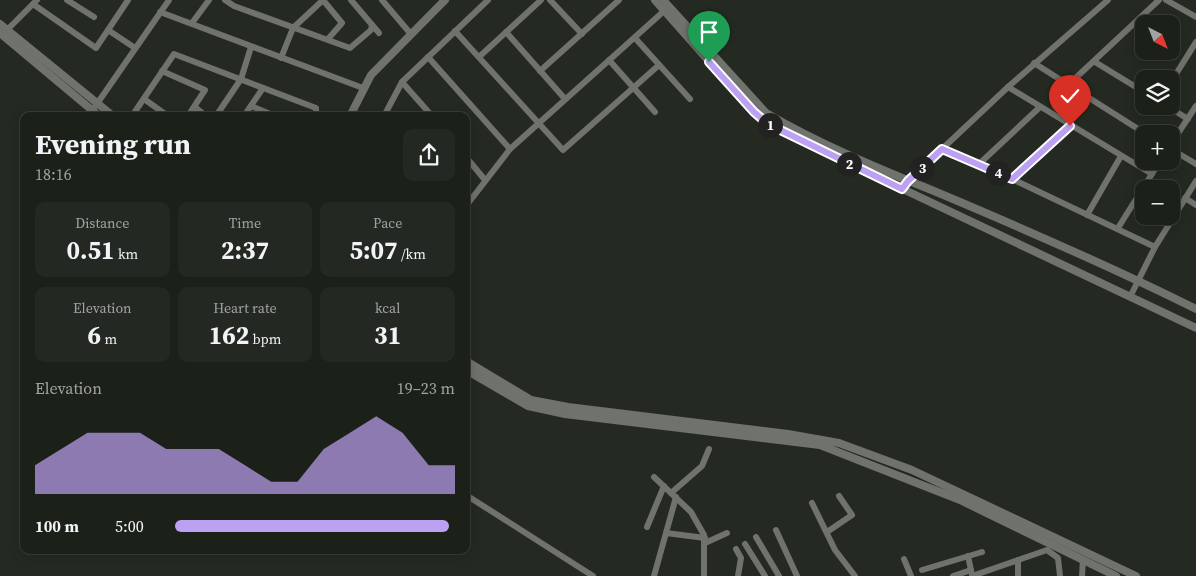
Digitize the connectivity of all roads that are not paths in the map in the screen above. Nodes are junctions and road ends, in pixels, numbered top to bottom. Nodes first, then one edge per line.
1 (67, 0) edge
2 (118, 0) edge
3 (169, 0) edge
4 (209, 0) edge
5 (225, 0) edge
6 (323, 0) edge
7 (351, 0) edge
8 (382, 0) edge
9 (445, 0) edge
10 (488, 0) edge
11 (541, 0) edge
12 (550, 0) edge
13 (619, 0) edge
14 (654, 0) edge
15 (663, 0) edge
16 (1108, 0) edge
17 (1159, 0) edge
18 (1166, 0) edge
19 (35, 2) edge
20 (126, 2) edge
21 (78, 3) edge
22 (236, 3) edge
23 (664, 11) junction
24 (160, 12) junction
25 (94, 17) dead end
26 (1196, 17) edge
27 (192, 23) junction
28 (0, 24) edge
29 (372, 25) junction
30 (293, 28) junction
31 (108, 30) junction
32 (455, 31) junction
33 (3, 32) edge
34 (506, 32) junction
35 (379, 33) dead end
36 (410, 33) junction
37 (582, 34) junction
38 (635, 38) junction
39 (328, 39) junction
40 (1196, 42) edge
41 (251, 47) junction
42 (135, 48) junction
43 (428, 57) junction
44 (478, 57) junction
45 (282, 58) junction
46 (609, 60) junction
47 (1095, 62) junction
48 (1034, 63) junction
49 (659, 65) junction
50 (1178, 70) edge
51 (162, 71) junction
52 (540, 71) junction
53 (241, 79) junction
54 (402, 82) junction
55 (1067, 86) junction
56 (1135, 86) edge
57 (1008, 87) junction
58 (263, 88) junction
59 (363, 88) junction
60 (634, 88) junction
61 (144, 99) junction
62 (565, 99) junction
63 (690, 99) dead end
64 (251, 106) junction
65 (1196, 106) edge
66 (195, 107) junction
67 (1040, 107) junction
68 (96, 110) edge
69 (135, 112) edge
70 (162, 112) edge
71 (191, 112) edge
72 (201, 112) edge
73 (219, 112) edge
74 (247, 112) edge
75 (265, 112) edge
76 (316, 112) edge
77 (352, 112) edge
78 (386, 112) edge
79 (428, 112) edge
80 (655, 112) dead end
81 (1180, 114) edge
82 (1188, 119) junction
83 (537, 124) junction
84 (1070, 126) junction
85 (1135, 127) edge
86 (1180, 131) edge
87 (510, 149) junction
88 (942, 149) junction
89 (1180, 154) edge
90 (1121, 156) junction
91 (470, 162) edge
92 (1196, 164) edge
93 (978, 165) junction
94 (1154, 170) edge
95 (1152, 174) junction
96 (1012, 179) junction
97 (485, 180) junction
98 (908, 181) junction
99 (1196, 181) edge
100 (902, 189) junction
101 (1185, 198) junction
102 (470, 200) edge
103 (1196, 204) edge
104 (1087, 215) junction
105 (1118, 228) junction
106 (1155, 247) junction
107 (1138, 280) junction
108 (1130, 297) junction
109 (1196, 309) edge
110 (1196, 328) edge
111 (470, 363) edge
112 (470, 372) edge
113 (709, 449) dead end
114 (654, 477) dead end
115 (664, 486) junction
116 (673, 495) junction
117 (839, 496) dead end
118 (470, 498) edge
119 (812, 503) dead end
120 (647, 527) dead end
121 (776, 530) dead end
122 (827, 532) junction
123 (666, 533) junction
124 (727, 534) dead end
125 (756, 537) dead end
126 (1047, 537) junction
127 (705, 540) junction
128 (746, 544) dead end
129 (736, 549) dead end
130 (982, 552) dead end
131 (968, 556) junction
132 (904, 559) dead end
133 (1083, 559) junction
134 (1018, 560) junction
135 (922, 570) dead end
136 (972, 574) edge
137 (593, 576) edge
138 (654, 576) edge
139 (704, 576) edge
140 (738, 576) edge
141 (765, 576) edge
142 (779, 576) edge
143 (797, 576) edge
144 (855, 576) edge
145 (911, 576) edge
146 (953, 576) edge
147 (1018, 576) edge
148 (1060, 576) edge
149 (1082, 576) edge
150 (1116, 576) edge
151 (1136, 576) edge

1 - 21 street
2 - 20 street
3 - 24 street
4 - 27 street
5 - 22 street
6 - 30 street
6 - 39 street
7 - 29 street
8 - 36 street
9 - 36 street
10 - 32 street
11 - 34 street
12 - 37 street
13 - 37 street
14 - 23 street
15 - 98 street
16 - 48 street
17 - 47 street
18 - 26 street
19 - 31 street
19 - 33 street
20 - 31 street
21 - 25 street
22 - 30 street
23 - 38 street
23 - 100 street
24 - 27 street
24 - 42 street
27 - 41 street
28 - 33 street
29 - 35 street
29 - 39 street
30 - 39 street
30 - 45 street
31 - 42 street
32 - 43 street
32 - 44 street
33 - 68 street
34 - 44 street
34 - 52 street
36 - 59 street
37 - 52 street
38 - 46 street
38 - 49 street
40 - 50 street
41 - 45 street
41 - 53 street
42 - 68 street
43 - 54 street
43 - 87 street
44 - 83 street
45 - 59 street
46 - 60 street
46 - 62 street
47 - 55 street
47 - 56 street
48 - 55 street
48 - 57 street
49 - 60 street
49 - 63 street
51 - 53 street
51 - 61 street
51 - 66 street
52 - 62 street
53 - 58 street
53 - 73 street
54 - 78 street
54 - 79 street
55 - 85 street
57 - 67 street
57 - 88 street
58 - 64 street
58 - 76 street
59 - 77 street
60 - 80 street
60 - 83 street
61 - 69 street
61 - 70 street
62 - 83 street
64 - 74 street
64 - 75 street
65 - 82 street
66 - 71 street
66 - 72 street
67 - 84 street
67 - 93 street
81 - 82 street
82 - 86 street
83 - 87 street
84 - 90 street
84 - 96 street
87 - 97 street
88 - 93 street
88 - 98 street
89 - 92 street
90 - 95 street
90 - 104 street
91 - 97 street
93 - 96 street
94 - 95 street
95 - 105 street
96 - 104 street
97 - 102 street
98 - 100 street
98 - 107 street
99 - 101 street
100 - 108 street
101 - 103 street
101 - 106 street
104 - 105 street
105 - 106 street
106 - 107 street
107 - 108 street
107 - 109 street
108 - 110 street
111 - 126 street
112 - 126 street
113 - 116 street
114 - 115 street
115 - 116 street
115 - 120 street
116 - 123 street
116 - 127 street
117 - 122 street
118 - 137 street
119 - 122 street
121 - 143 street
122 - 144 street
123 - 127 street
123 - 138 street
124 - 127 street
125 - 142 street
126 - 133 street
126 - 151 street
127 - 139 street
128 - 141 street
129 - 140 street
130 - 131 street
131 - 135 street
131 - 136 street
132 - 145 street
133 - 149 street
133 - 150 street
134 - 136 street
134 - 147 street
134 - 148 street
136 - 146 street

